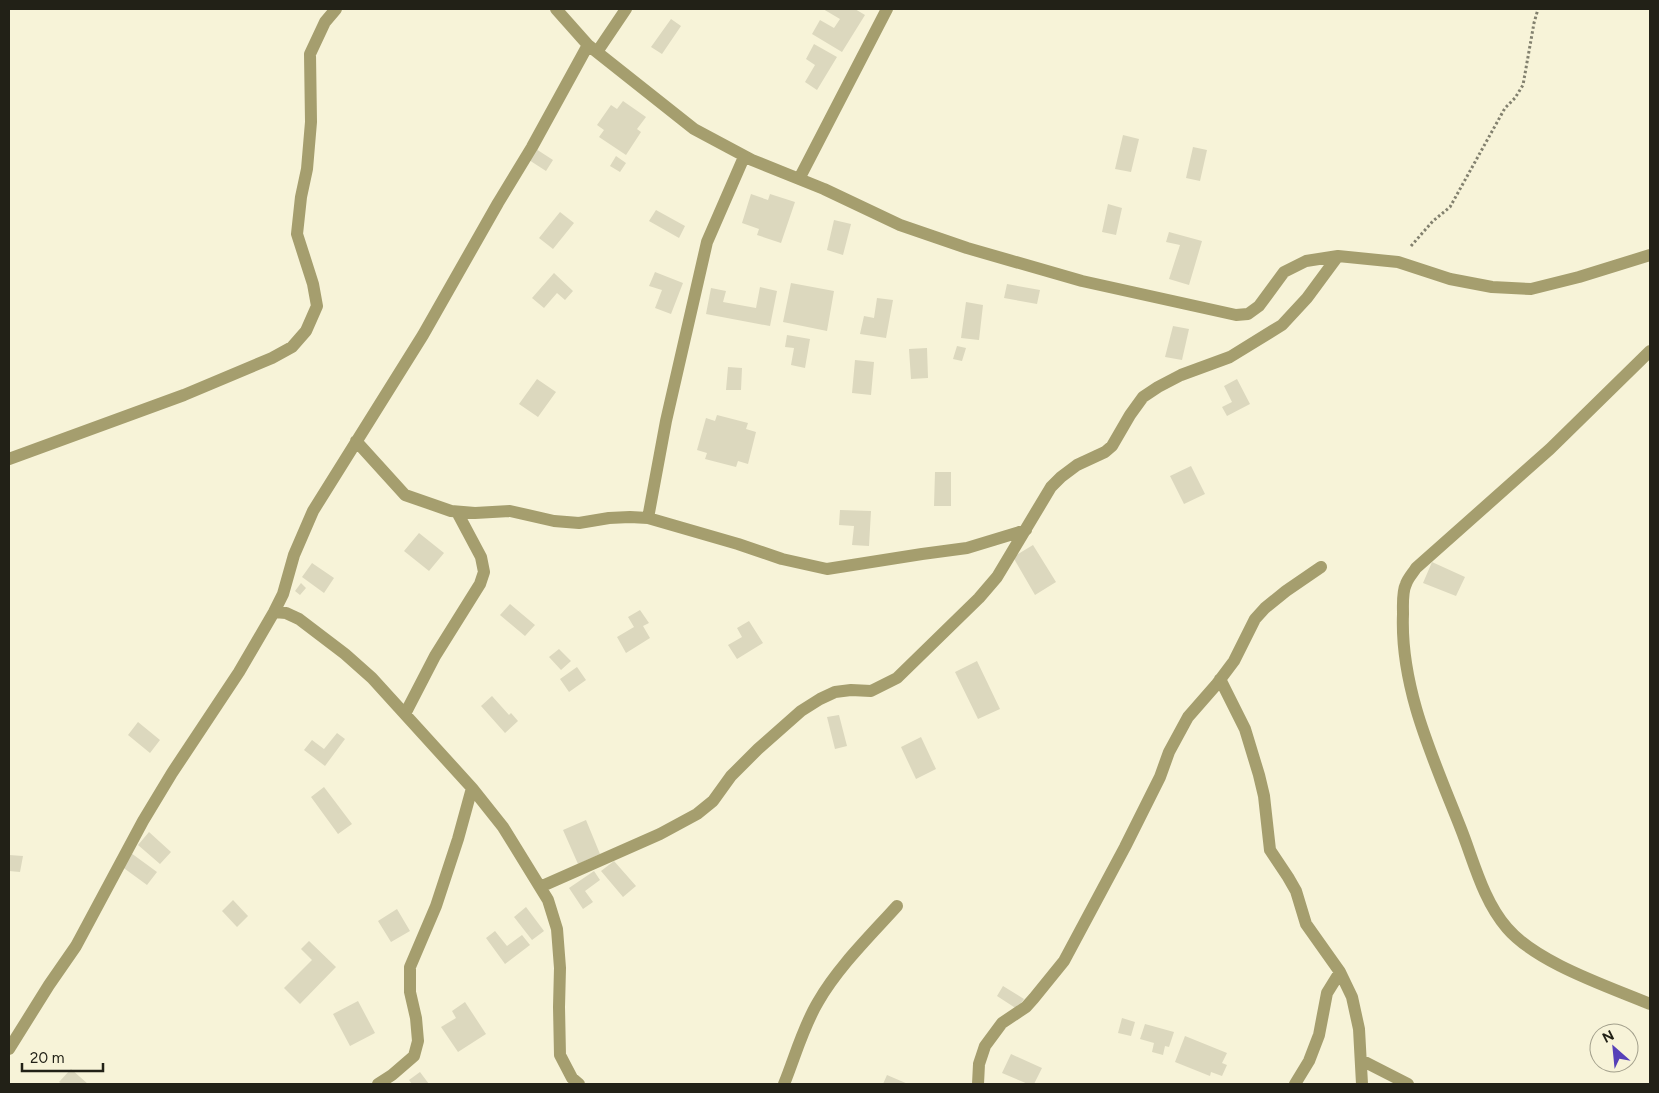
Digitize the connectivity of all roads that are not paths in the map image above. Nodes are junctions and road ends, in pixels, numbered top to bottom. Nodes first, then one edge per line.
1 (336, 9) edge
2 (556, 9) edge
3 (626, 9) edge
4 (887, 9) edge
5 (592, 48) junction
6 (744, 156) junction
7 (799, 179) junction
8 (1650, 255) edge
9 (1338, 256) junction
10 (1650, 351) edge
11 (356, 441) junction
12 (9, 459) edge
13 (457, 512) junction
14 (648, 518) junction
15 (1026, 530) junction
16 (1321, 568) dead end
17 (274, 612) junction
18 (1220, 679) junction
19 (404, 714) junction
20 (472, 788) junction
21 (540, 887) junction
22 (897, 906) dead end
23 (1340, 972) junction
24 (1650, 1004) edge
25 (9, 1048) edge
26 (1361, 1060) junction
27 (378, 1084) edge
28 (579, 1084) edge
29 (784, 1084) edge
30 (978, 1084) edge
31 (1295, 1084) edge
32 (1362, 1084) edge
33 (1408, 1084) edge

1 - 12 street
2 - 5 street
3 - 5 street
4 - 7 street
5 - 6 street
5 - 11 street
6 - 7 street
6 - 14 street
7 - 9 street
8 - 9 street
9 - 15 street
10 - 24 street
11 - 13 street
11 - 17 street
13 - 14 street
13 - 19 street
14 - 15 street
15 - 21 street
16 - 18 street
17 - 19 street
17 - 25 street
18 - 23 street
18 - 30 street
19 - 20 street
20 - 21 street
20 - 27 street
21 - 28 street
22 - 29 street
23 - 26 street
23 - 31 street
26 - 32 street
26 - 33 street

